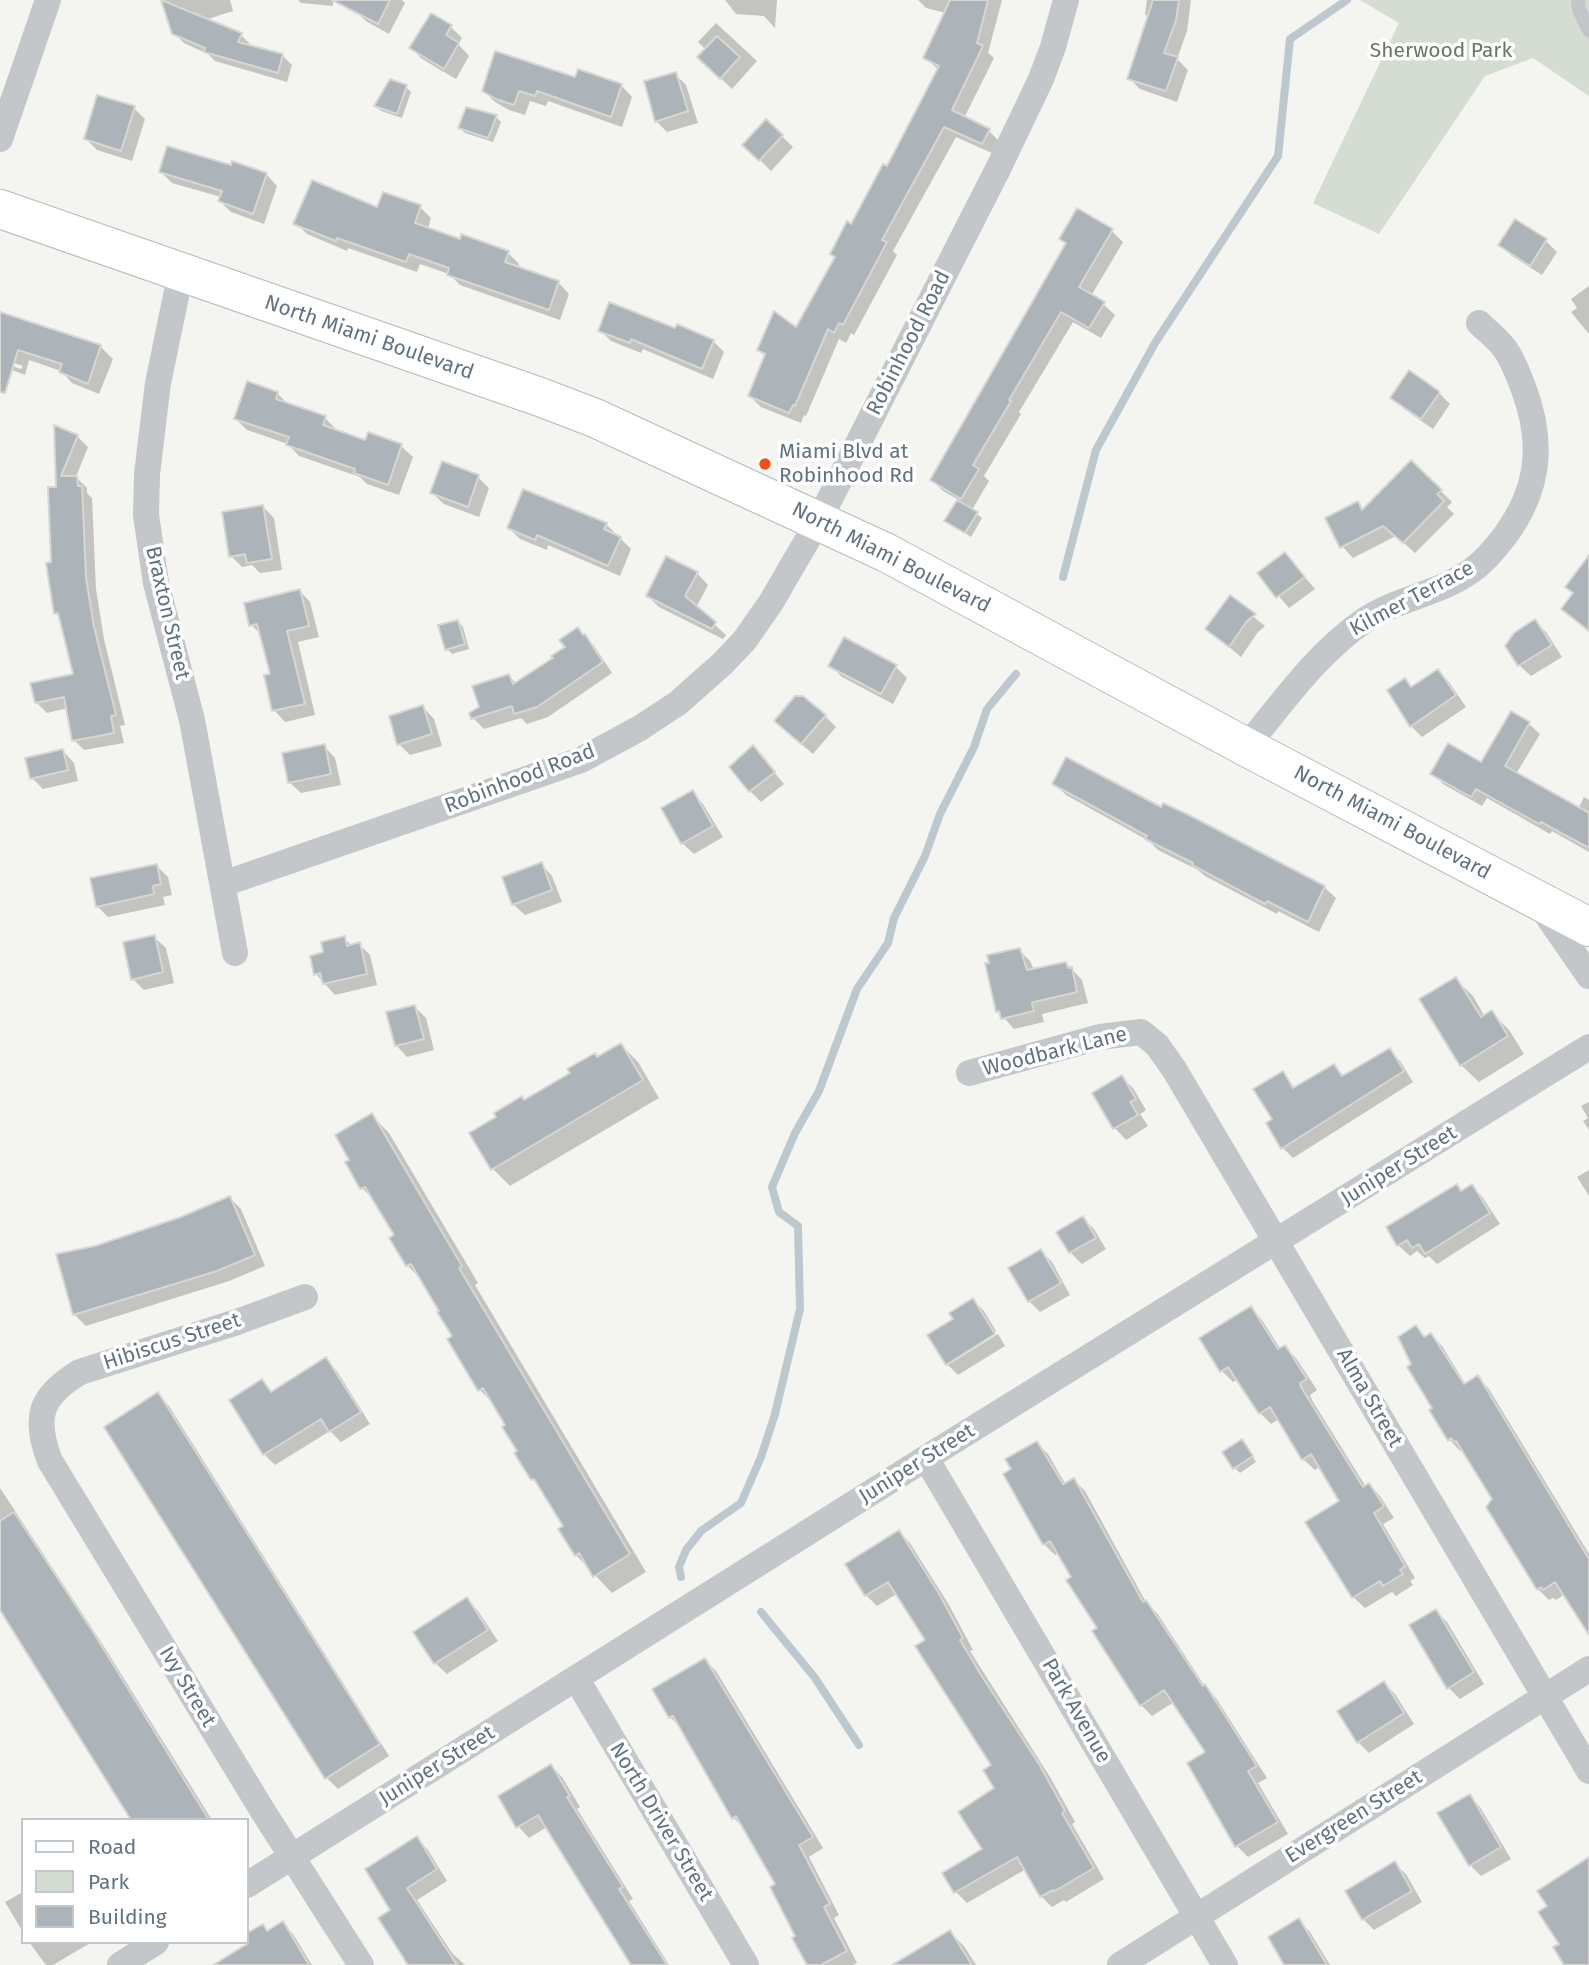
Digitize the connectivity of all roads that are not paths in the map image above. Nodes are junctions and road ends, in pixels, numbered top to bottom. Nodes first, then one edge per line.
1 (48, 0) edge
2 (1066, 0) edge
3 (1578, 0) edge
4 (1589, 31) edge
5 (0, 139) edge
6 (0, 209) edge
7 (181, 272) junction
8 (1479, 323) dead end
9 (819, 520) junction
10 (1246, 747) junction
11 (223, 884) junction
12 (1535, 898) junction
13 (1589, 927) edge
14 (235, 953) dead end
15 (1589, 976) edge
16 (1141, 1032) joint
17 (1589, 1047) edge
18 (969, 1073) dead end
19 (1277, 1242) junction
20 (304, 1297) dead end
21 (48, 1399) joint
22 (926, 1458) junction
23 (1589, 1668) edge
24 (576, 1678) junction
25 (1544, 1697) junction
26 (1589, 1772) edge
27 (292, 1857) junction
28 (248, 1884) edge
29 (1196, 1917) junction
30 (153, 1944) edge
31 (120, 1965) edge
32 (361, 1965) edge
33 (746, 1965) edge
34 (1120, 1965) edge
35 (1224, 1965) edge

1 - 5 street
2 - 9 street, Robinhood Road
3 - 4 lane
6 - 7 main road, North Miami Boulevard
7 - 9 main road, North Miami Boulevard
7 - 11 street, Braxton Street
8 - 10 street, Kilmer Terrace
9 - 10 main road, North Miami Boulevard
9 - 11 street, Robinhood Road
10 - 12 main road, North Miami Boulevard
11 - 14 street, Braxton Street
12 - 13 main road, North Miami Boulevard
12 - 15 street
16 - 18 street, Woodbark Lane
16 - 19 street, Alma Street
17 - 19 street, Juniper Street
19 - 22 street, Juniper Street
19 - 25 street, Alma Street
20 - 21 street, Hibiscus Street
21 - 27 street, Ivy Street
22 - 24 street, Juniper Street
22 - 29 street, Park Avenue
23 - 25 street, Evergreen Street
24 - 27 street, Juniper Street
24 - 33 street, North Driver Street
25 - 26 street, Alma Street
25 - 29 street, Evergreen Street
27 - 28 street, Juniper Street
27 - 32 street, Ivy Street
29 - 34 street, Evergreen Street
29 - 35 street, Park Avenue
30 - 31 street

